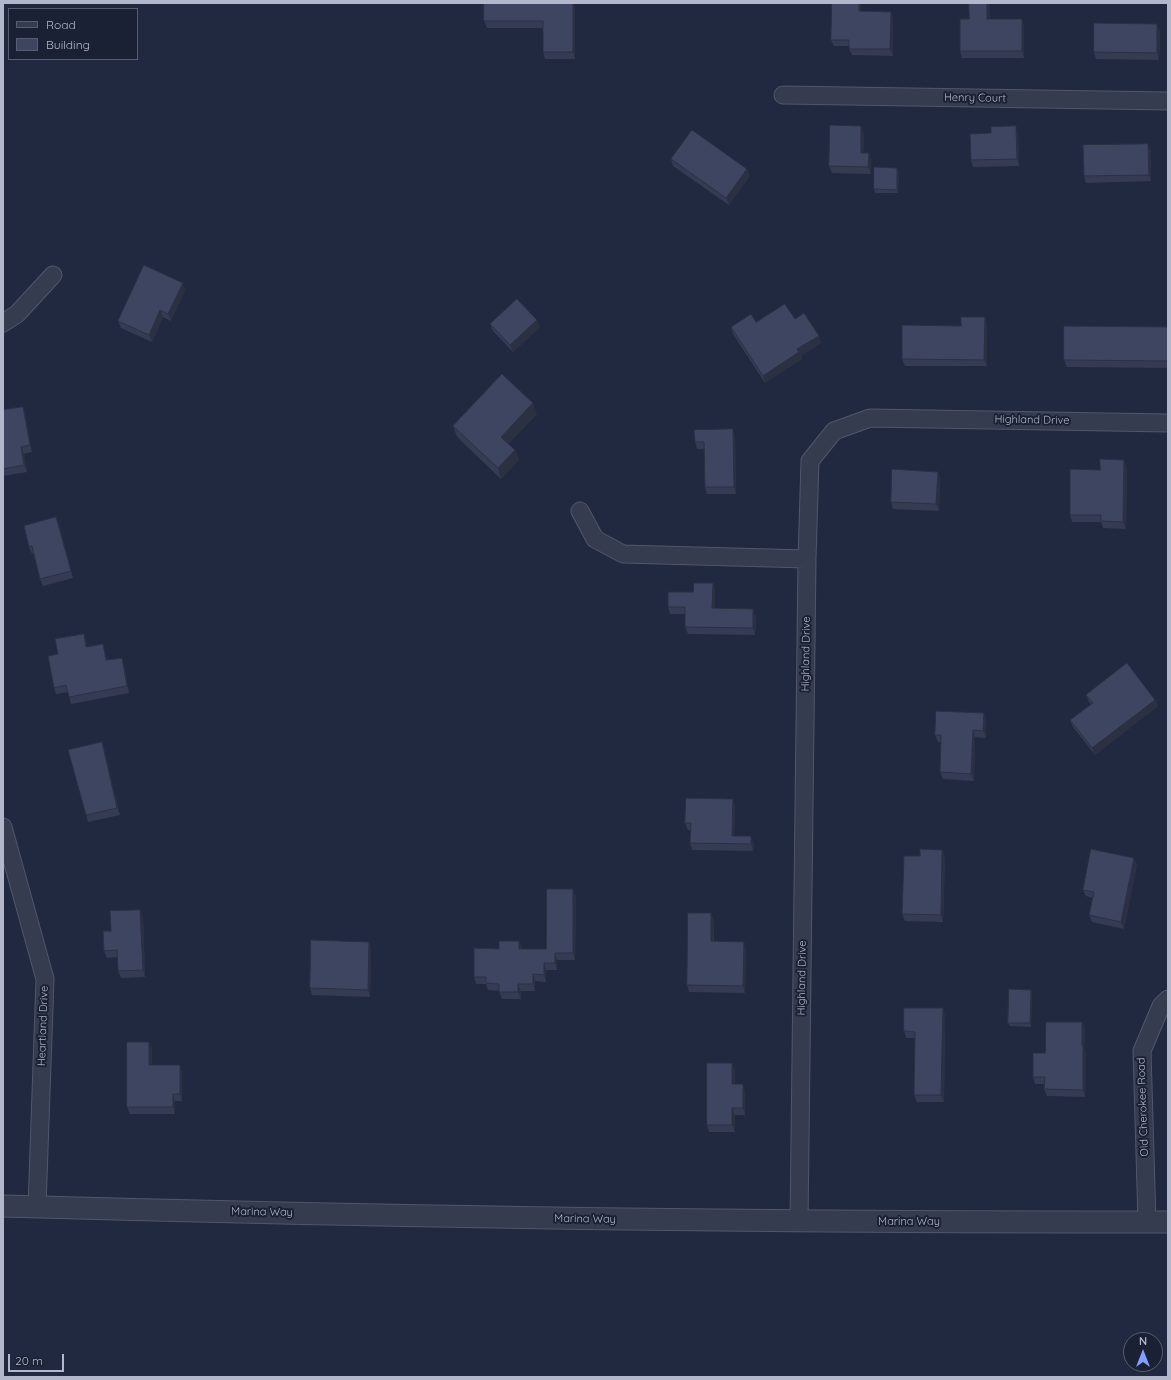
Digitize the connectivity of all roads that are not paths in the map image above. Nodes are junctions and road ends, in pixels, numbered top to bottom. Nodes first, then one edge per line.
1 (783, 95) dead end
2 (1168, 101) edge
3 (53, 275) dead end
4 (3, 323) edge
5 (1168, 423) edge
6 (580, 511) dead end
7 (807, 560) junction
8 (3, 827) edge
9 (1168, 999) edge
10 (3, 1206) edge
11 (37, 1206) junction
12 (799, 1222) junction
13 (1147, 1222) junction
14 (1168, 1222) edge

1 - 2 street, Henry Court
3 - 4 street
5 - 7 street, Highland Drive
6 - 7 street
7 - 12 street, Highland Drive
8 - 11 street, Heartland Drive
9 - 13 street, Old Cherokee Road
10 - 11 street, Marina Way
11 - 12 street, Marina Way
12 - 13 street, Marina Way
13 - 14 street, Marina Way

